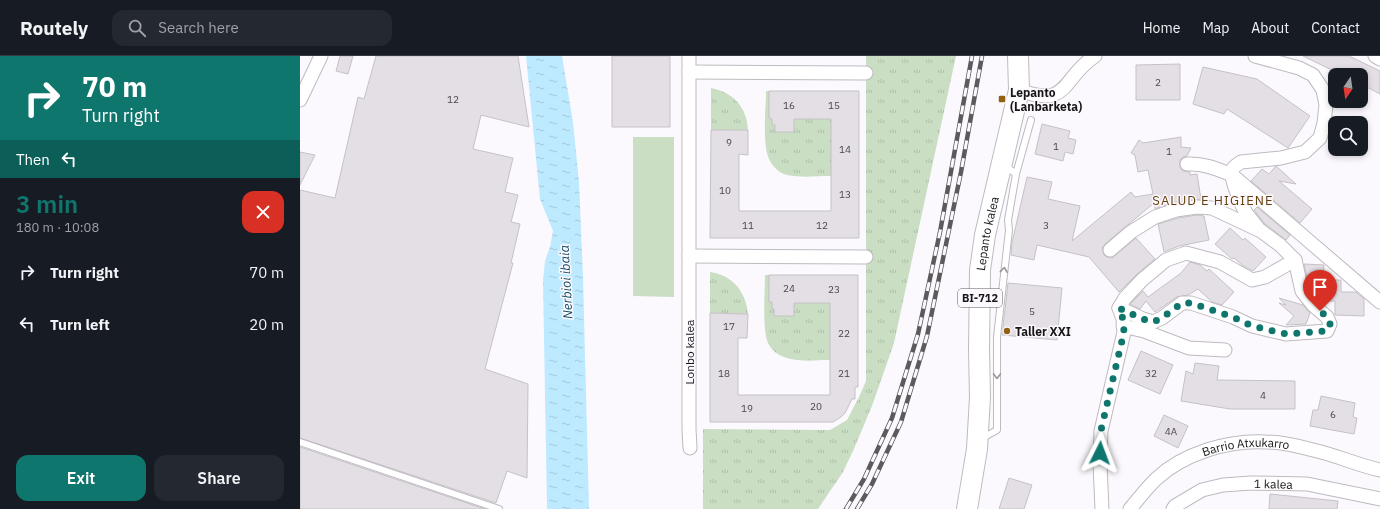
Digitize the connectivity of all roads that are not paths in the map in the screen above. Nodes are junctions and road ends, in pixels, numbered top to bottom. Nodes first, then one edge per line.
1 (321, 56) edge
2 (689, 56) edge
3 (1018, 56) edge
4 (1095, 56) edge
5 (1255, 56) edge
6 (1375, 56) edge
7 (1380, 59) edge
8 (1079, 63) edge
9 (689, 72) junction
10 (866, 73) dead end
11 (1019, 90) junction
12 (300, 100) edge
13 (1031, 120) dead end
14 (1187, 164) dead end
15 (1009, 168) junction
16 (1232, 175) junction
17 (1260, 231) junction
18 (1110, 250) dead end
19 (689, 256) junction
20 (866, 257) dead end
21 (1295, 260) junction
22 (1380, 302) edge
23 (1119, 308) junction
24 (1124, 326) junction
25 (1224, 350) dead end
26 (300, 442) edge
27 (690, 448) dead end
28 (1380, 470) edge
29 (1380, 499) edge
30 (499, 509) edge
31 (967, 509) edge
32 (1102, 509) edge
33 (1130, 509) edge
34 (1173, 509) edge

1 - 12 street
2 - 9 street, Lonbo kalea
3 - 11 main road, Lepanto kalea / BI-712
4 - 8 street
5 - 16 street
6 - 7 street
8 - 11 street
9 - 10 street
9 - 19 street, Lonbo kalea
11 - 15 main road, Lepanto kalea / BI-712
13 - 15 lane
14 - 16 street
15 - 31 main road, Lepanto kalea / BI-712
16 - 17 street
16 - 22 street
17 - 18 street
17 - 21 street
19 - 20 street
19 - 27 street, Lonbo kalea
21 - 23 street
21 - 23 street
23 - 24 street
24 - 25 street
24 - 32 street
26 - 30 lane
28 - 33 street, Barrio Atxukarro
29 - 34 street, 1 kalea

